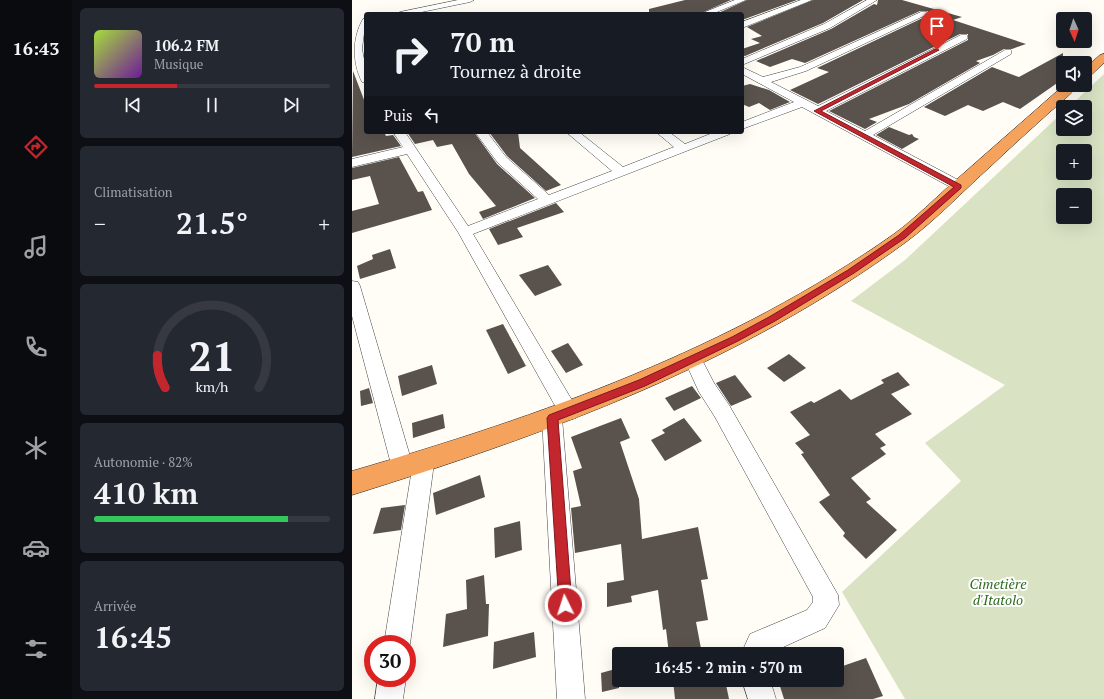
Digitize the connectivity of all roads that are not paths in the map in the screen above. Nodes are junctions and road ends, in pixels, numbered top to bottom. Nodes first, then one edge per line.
1 (470, 0) edge
2 (742, 0) edge
3 (808, 0) edge
4 (873, 0) edge
5 (410, 12) edge
6 (709, 12) edge
7 (924, 14) dead end
8 (364, 23) edge
9 (744, 24) edge
10 (964, 37) dead end
11 (1008, 52) dead end
12 (1104, 57) edge
13 (744, 61) edge
14 (1092, 68) edge
15 (744, 71) edge
16 (364, 76) edge
17 (762, 81) junction
18 (1064, 92) edge
19 (802, 103) junction
20 (817, 111) junction
21 (744, 124) edge
22 (400, 134) edge
23 (482, 134) edge
24 (574, 134) edge
25 (665, 134) edge
26 (721, 134) edge
27 (864, 136) junction
28 (684, 148) junction
29 (411, 150) junction
30 (352, 163) edge
31 (621, 172) junction
32 (959, 186) junction
33 (547, 200) junction
34 (465, 232) junction
35 (352, 286) edge
36 (693, 359) junction
37 (561, 415) junction
38 (413, 466) junction
39 (352, 483) edge
40 (398, 635) edge
41 (757, 647) edge
42 (391, 687) edge
43 (758, 687) edge
44 (389, 699) edge
45 (572, 699) edge
46 (762, 699) edge

1 - 5 street
2 - 6 street
3 - 9 street
4 - 13 street
7 - 17 street
8 - 16 street
10 - 20 street
11 - 27 street
12 - 14 highway
15 - 17 street
17 - 19 street
18 - 32 highway
19 - 20 street
19 - 21 street
20 - 27 street
22 - 29 street
23 - 33 street
24 - 31 street
25 - 28 street
26 - 28 street
27 - 32 street
28 - 31 street
29 - 30 street
29 - 34 street
31 - 33 street
32 - 36 highway
33 - 34 street
34 - 37 street
35 - 38 street
36 - 37 highway
36 - 41 street
37 - 38 highway
37 - 45 street
38 - 39 highway
38 - 40 street
42 - 44 street
43 - 46 street

